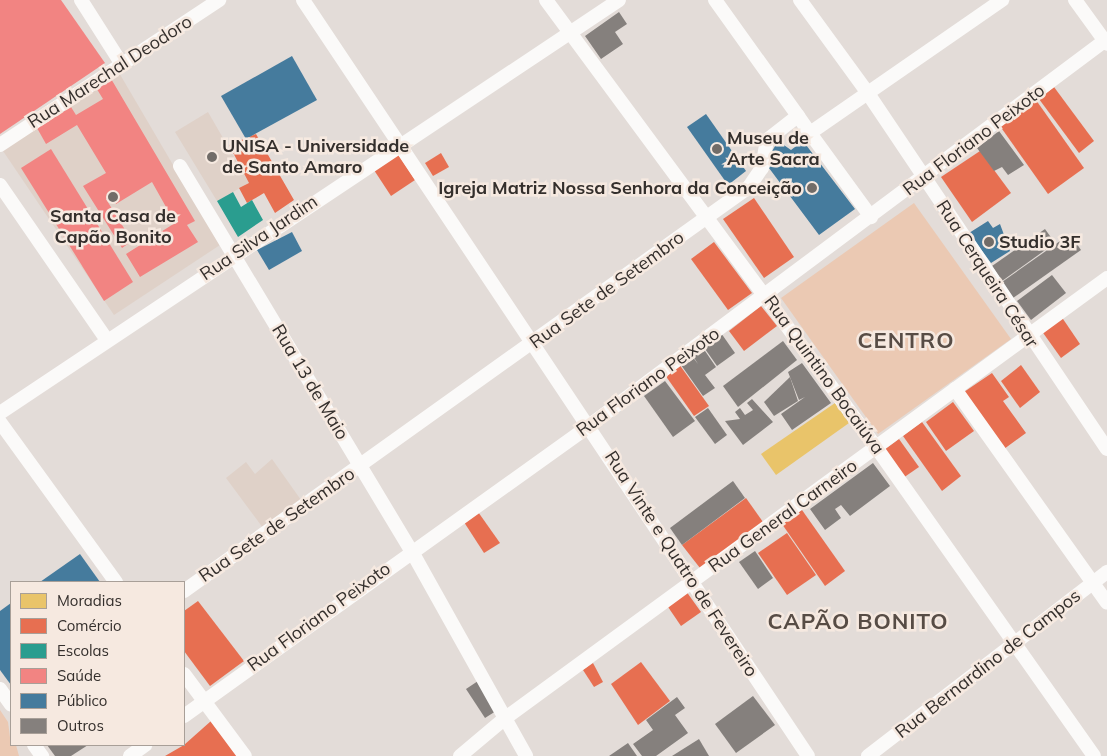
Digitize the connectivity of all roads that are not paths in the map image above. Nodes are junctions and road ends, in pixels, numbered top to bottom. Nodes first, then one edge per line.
1 (81, 0) edge
2 (220, 0) edge
3 (303, 0) edge
4 (546, 0) edge
5 (619, 0) edge
6 (715, 0) edge
7 (800, 0) edge
8 (1002, 0) edge
9 (1075, 0) edge
10 (570, 33) junction
11 (1106, 41) edge
12 (121, 63) junction
13 (867, 92) junction
14 (798, 116) junction
15 (810, 133) junction
16 (400, 144) junction
17 (0, 145) edge
18 (180, 166) dead end
19 (924, 178) junction
20 (0, 185) edge
21 (707, 216) junction
22 (871, 217) junction
23 (234, 254) junction
24 (1107, 278) edge
25 (766, 296) junction
26 (1028, 336) junction
27 (107, 340) junction
28 (533, 344) junction
29 (955, 389) junction
30 (0, 413) edge
31 (0, 422) edge
32 (590, 425) junction
33 (876, 447) junction
34 (1107, 449) edge
35 (361, 466) junction
36 (411, 550) junction
37 (1107, 572) edge
38 (115, 581) edge
39 (692, 582) junction
40 (1093, 583) junction
41 (185, 590) edge
42 (1107, 602) edge
43 (1014, 646) junction
44 (185, 675) edge
45 (0, 689) edge
46 (204, 701) junction
47 (10, 704) edge
48 (185, 715) edge
49 (504, 719) junction
50 (144, 746) edge
51 (130, 756) edge
52 (245, 756) edge
53 (460, 756) edge
54 (526, 756) edge
55 (808, 756) edge
56 (868, 756) edge
57 (1094, 756) edge

1 - 12 street
2 - 12 street, Rua Marechal Deodoro
3 - 16 street, Rua Vinte e Quatro de Fevereiro
4 - 10 street, Rua Quintino Bocaiúva
5 - 10 street, Rua Silva Jardim
6 - 14 street
7 - 13 street, Rua Cerqueira César
8 - 13 street
9 - 11 street
10 - 16 street, Rua Silva Jardim
10 - 21 street, Rua Quintino Bocaiúva
11 - 19 street, Rua Floriano Peixoto
12 - 17 street, Rua Marechal Deodoro
13 - 15 street
13 - 19 street, Rua Cerqueira César
14 - 15 street
14 - 21 street, Rua Sete de Setembro
15 - 22 street
16 - 23 street, Rua Silva Jardim
16 - 28 street, Rua Vinte e Quatro de Fevereiro
18 - 23 street, Rua 13 de Maio
19 - 22 street, Rua Floriano Peixoto
19 - 26 street, Rua Cerqueira César
20 - 27 street
21 - 25 street, Rua Quintino Bocaiúva
21 - 28 street, Rua Sete de Setembro
22 - 25 street, Rua Floriano Peixoto
23 - 27 street, Rua Silva Jardim
23 - 35 street, Rua 13 de Maio
24 - 26 street, Rua General Carneiro
25 - 32 street, Rua Floriano Peixoto
25 - 33 street, Rua Quintino Bocaiúva
26 - 29 street, Rua General Carneiro
26 - 34 street, Rua Cerqueira César
27 - 30 street, Rua Silva Jardim
28 - 32 street, Rua Vinte e Quatro de Fevereiro
28 - 35 street, Rua Sete de Setembro
29 - 33 street, Rua General Carneiro
29 - 40 street
31 - 38 street
32 - 36 street, Rua Floriano Peixoto
32 - 39 street, Rua Vinte e Quatro de Fevereiro
33 - 39 street, Rua General Carneiro
33 - 43 street, Rua Quintino Bocaiúva
35 - 36 street, Rua 13 de Maio
35 - 41 street, Rua Sete de Setembro
36 - 46 street, Rua Floriano Peixoto
36 - 49 street, Rua 13 de Maio
37 - 40 street, Rua Bernardino de Campos
39 - 49 street, Rua General Carneiro
39 - 55 street, Rua Vinte e Quatro de Fevereiro
40 - 42 street
40 - 43 street, Rua Bernardino de Campos
43 - 56 street, Rua Bernardino de Campos
43 - 57 street, Rua Quintino Bocaiúva
44 - 46 street
45 - 47 street
46 - 48 street, Rua Floriano Peixoto
46 - 52 street
49 - 53 street, Rua General Carneiro
49 - 54 street, Rua 13 de Maio
50 - 51 street

